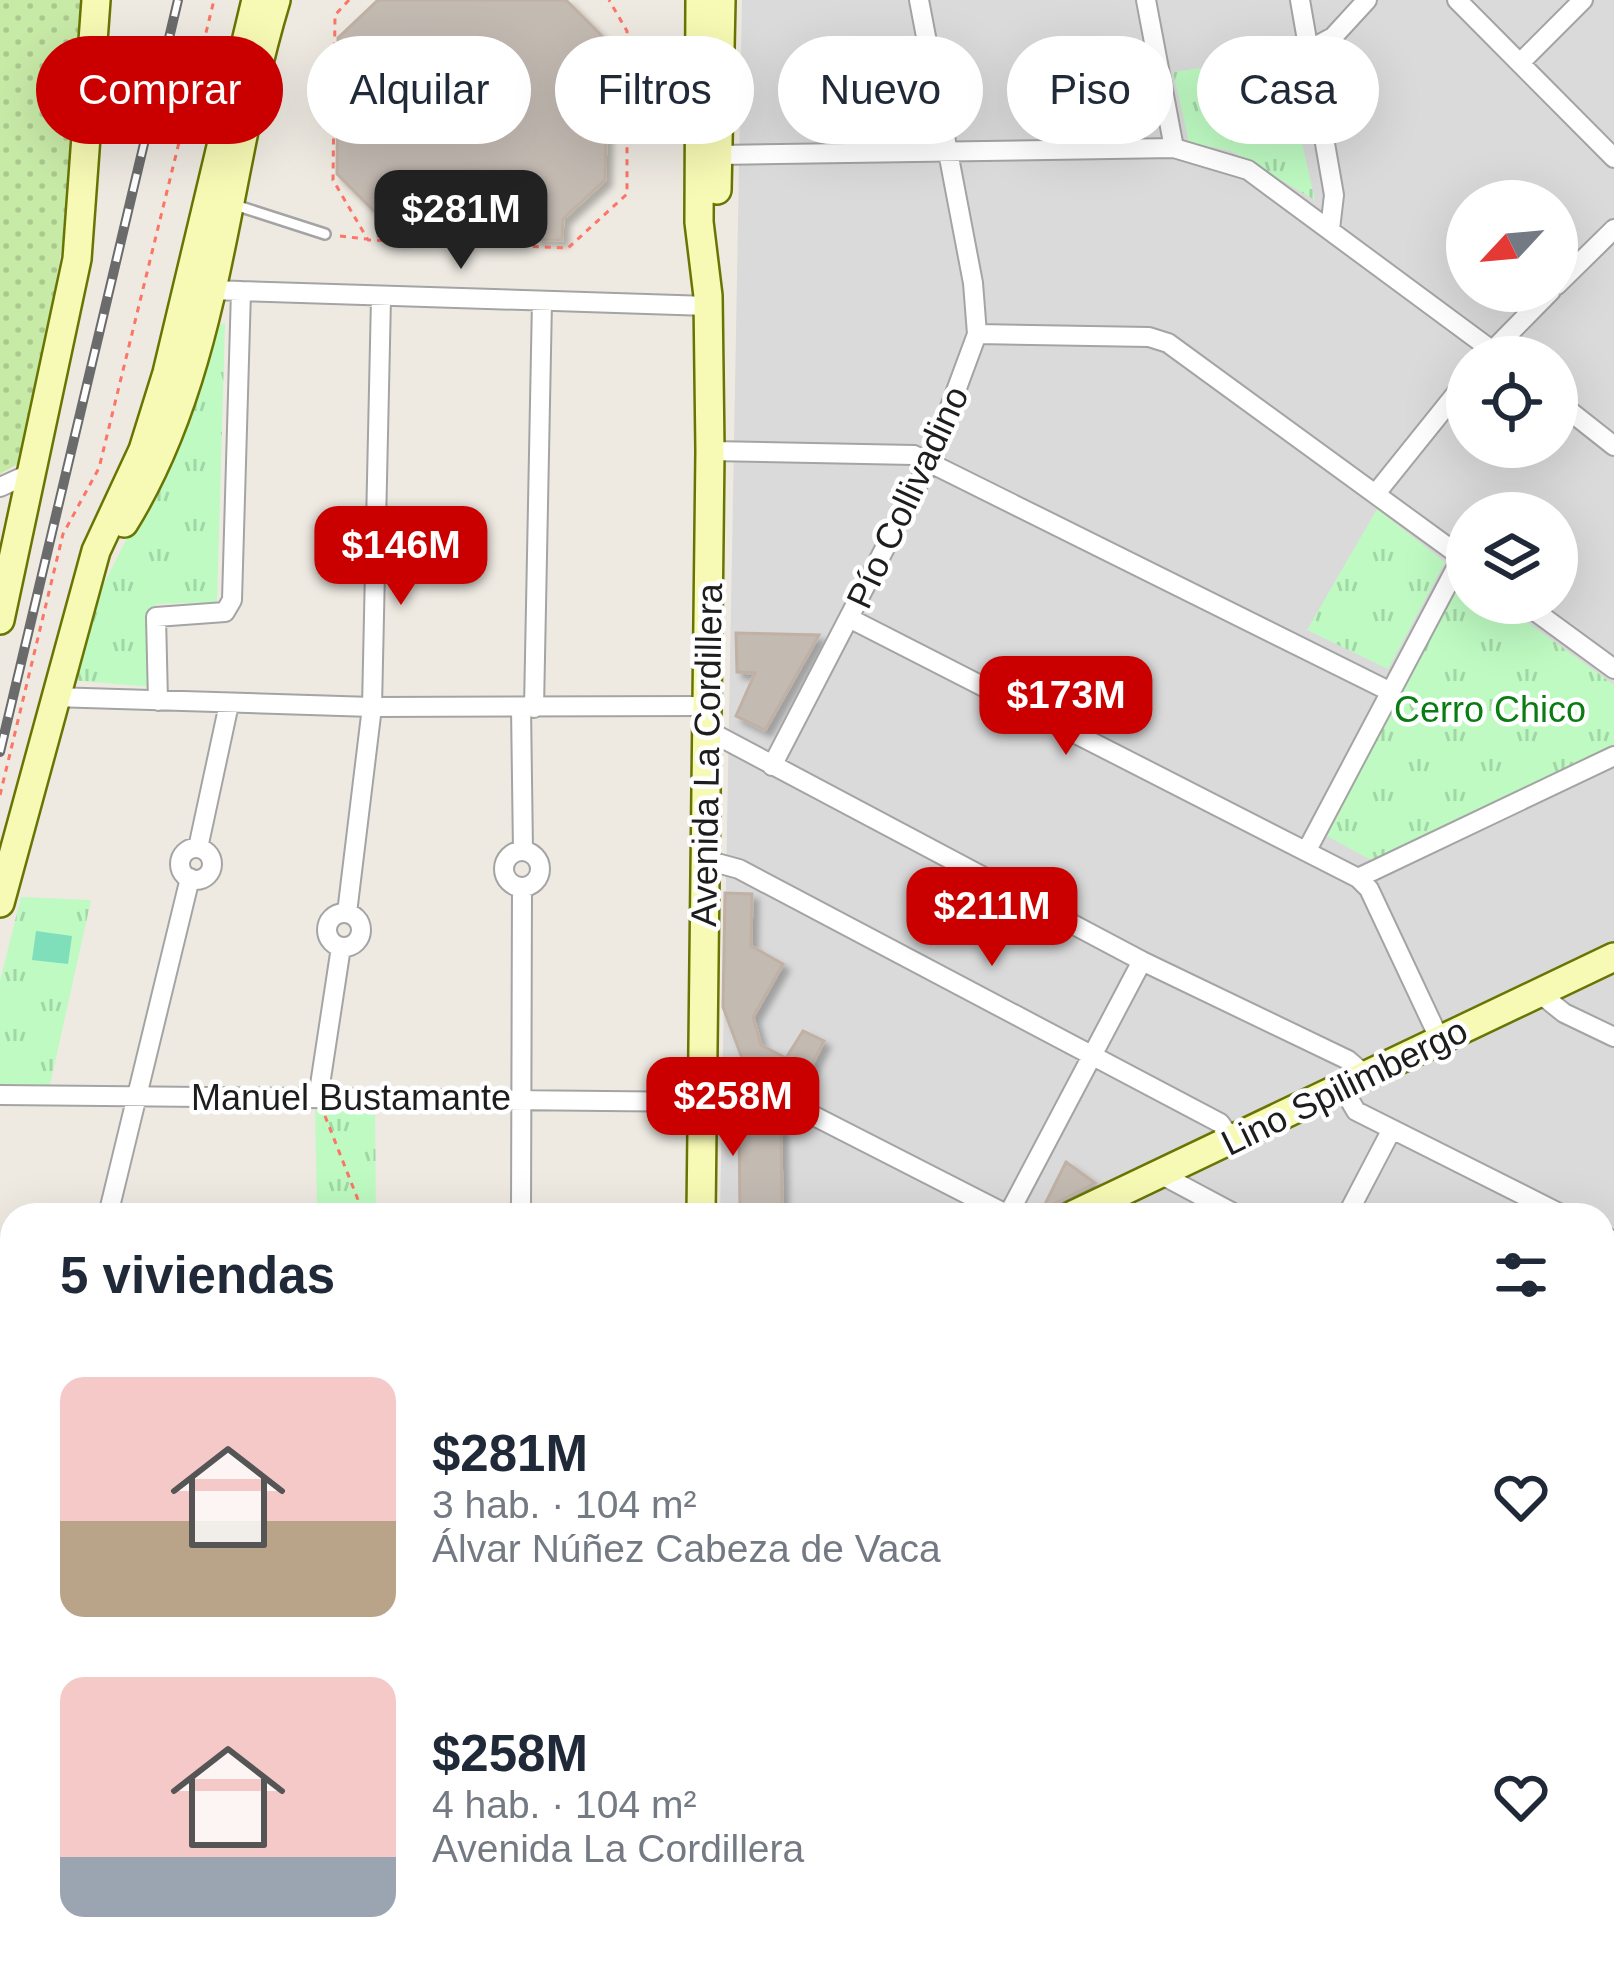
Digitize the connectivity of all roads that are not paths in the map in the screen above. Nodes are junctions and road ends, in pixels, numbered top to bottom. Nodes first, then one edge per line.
1 (96, 0) edge
2 (256, 0) edge
3 (276, 0) edge
4 (700, 0) edge
5 (721, 0) edge
6 (919, 0) edge
7 (1146, 0) edge
8 (1300, 0) edge
9 (1367, 0) edge
10 (1457, 0) edge
11 (1582, 0) edge
12 (1306, 36) edge
13 (1334, 36) edge
14 (1521, 62) junction
15 (1325, 144) edge
16 (1174, 148) junction
17 (948, 153) junction
18 (718, 155) junction
19 (1614, 158) edge
20 (230, 204) junction
21 (1330, 229) junction
22 (1614, 229) edge
23 (325, 234) road end
24 (1578, 264) edge
25 (211, 290) junction
26 (241, 291) junction
27 (381, 298) junction
28 (542, 301) junction
29 (708, 301) junction
30 (1532, 312) edge
31 (977, 334) junction
32 (1468, 336) edge
33 (1510, 336) edge
34 (1446, 406) edge
35 (1578, 418) edge
36 (1614, 446) edge
37 (710, 451) junction
38 (930, 461) junction
39 (29, 474) junction
40 (0, 488) edge
41 (1377, 492) junction
42 (1446, 545) edge
43 (1446, 593) edge
44 (849, 618) junction
45 (0, 620) edge
46 (1553, 624) edge
47 (74, 626) junction
48 (1614, 669) edge
49 (1391, 692) junction
50 (53, 697) junction
51 (158, 701) junction
52 (229, 704) junction
53 (372, 707) junction
54 (527, 708) junction
55 (707, 718) junction
56 (1614, 756) edge
57 (772, 766) junction
58 (1306, 850) junction
59 (706, 860) junction
60 (1358, 878) junction
61 (0, 903) edge
62 (1614, 957) edge
63 (1142, 961) junction
64 (1538, 992) junction
65 (1614, 1037) edge
66 (1439, 1038) junction
67 (1095, 1052) junction
68 (702, 1066) junction
69 (1353, 1080) junction
70 (0, 1095) edge
71 (135, 1096) junction
72 (319, 1098) junction
73 (522, 1098) junction
74 (702, 1102) junction
75 (1392, 1129) junction
76 (1234, 1141) junction
77 (1162, 1175) junction
78 (111, 1203) edge
79 (521, 1203) edge
80 (700, 1203) edge
81 (985, 1203) edge
82 (1014, 1203) edge
83 (1100, 1203) edge
84 (1214, 1203) edge
85 (1353, 1203) edge
86 (1539, 1203) edge

1 - 39 main road
2 - 47 main road
3 - 20 main road
4 - 29 main road, Avenida La Cordillera
5 - 18 main road, Avenida La Cordillera
6 - 17 street, Pío Collivadino
7 - 16 street
8 - 12 street
9 - 13 street
10 - 14 street
11 - 14 street
14 - 19 street
15 - 21 street
16 - 17 street
16 - 21 street
17 - 18 street
17 - 31 street, Pío Collivadino
18 - 29 main road, Avenida La Cordillera
20 - 23 lane
20 - 25 main road
21 - 32 street
22 - 24 street
25 - 26 street
25 - 47 main road
26 - 27 street
26 - 51 street
27 - 28 street
27 - 53 street
28 - 29 street
28 - 54 street
29 - 37 main road, Avenida La Cordillera
30 - 33 street
31 - 38 street, Pío Collivadino
31 - 41 street
34 - 41 street
35 - 36 street
37 - 38 street
37 - 55 main road, Avenida La Cordillera
38 - 44 street, Pío Collivadino
38 - 49 street
39 - 40 street
39 - 45 main road
41 - 42 street
43 - 49 street
44 - 57 street, Pío Collivadino
44 - 58 street
46 - 48 street
47 - 50 main road
49 - 58 street
50 - 51 street
50 - 61 main road
51 - 52 street
52 - 53 street
52 - 71 street
53 - 54 street
53 - 72 street
54 - 55 street
54 - 73 street
55 - 57 street
55 - 59 main road, Avenida La Cordillera
56 - 60 street
57 - 63 street
58 - 60 street
59 - 67 street
59 - 68 main road, Avenida La Cordillera
60 - 66 street
62 - 64 main road, Lino Spilimbergo
63 - 67 street
63 - 69 street
64 - 65 street
64 - 66 main road, Lino Spilimbergo
66 - 69 main road, Lino Spilimbergo
67 - 76 street
67 - 82 street
68 - 74 main road, Avenida La Cordillera
68 - 81 street
69 - 75 street
69 - 76 main road, Lino Spilimbergo
70 - 71 street, Manuel Bustamante
71 - 72 street, Manuel Bustamante
71 - 78 street
72 - 73 street, Manuel Bustamante
73 - 74 street, Manuel Bustamante
73 - 79 street
74 - 80 main road, Avenida La Cordillera
75 - 85 street
75 - 86 street
76 - 77 main road, Lino Spilimbergo
77 - 83 main road, Lino Spilimbergo
77 - 84 street

